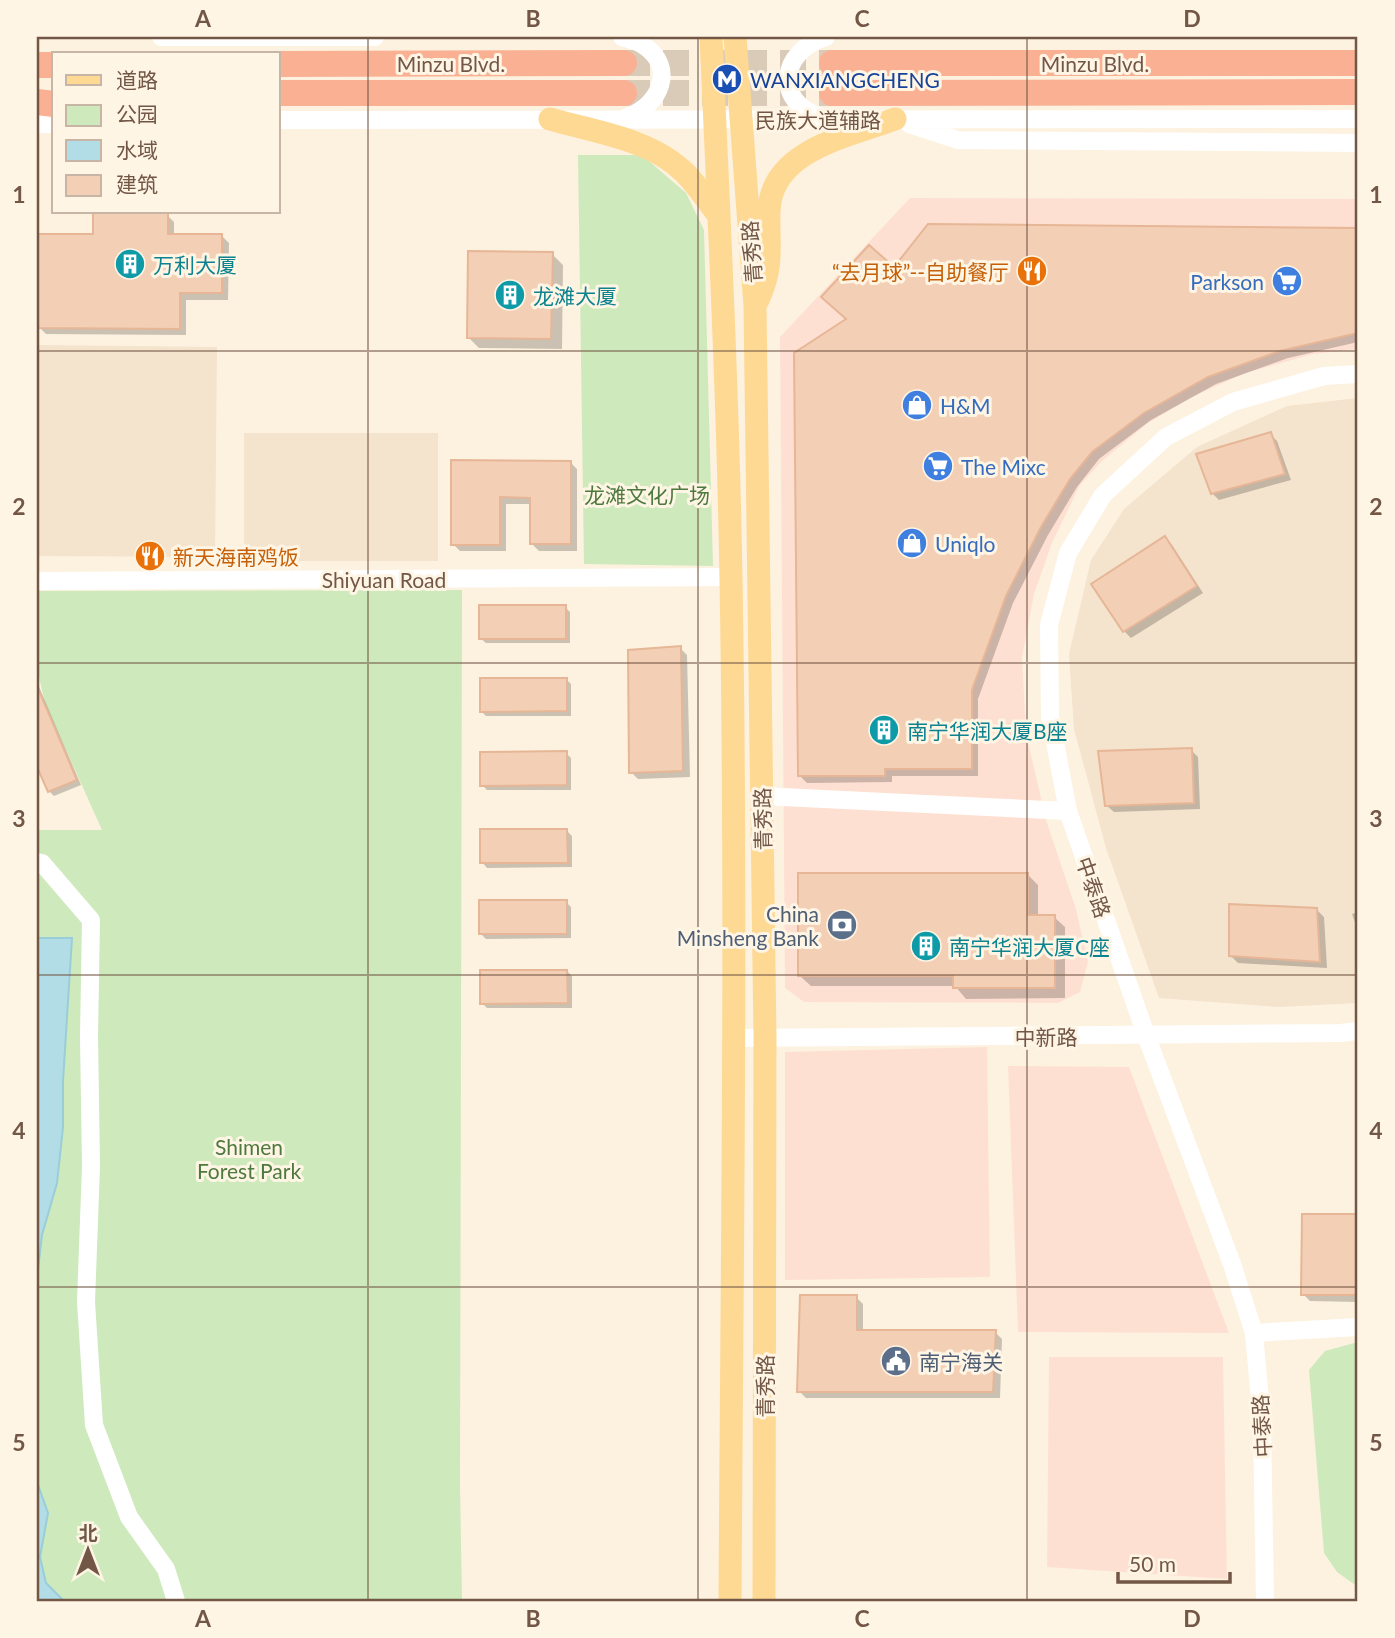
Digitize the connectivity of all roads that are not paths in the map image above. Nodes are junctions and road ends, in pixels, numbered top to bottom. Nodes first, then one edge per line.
1 (161, 37) edge
2 (375, 37) edge
3 (622, 37) edge
4 (711, 37) edge
5 (735, 37) edge
6 (826, 37) edge
7 (624, 63) tunnel mouth
8 (832, 63) tunnel mouth
9 (1358, 63) edge
10 (280, 64) edge
11 (1358, 92) edge
12 (280, 93) edge
13 (624, 93) tunnel mouth
14 (832, 93) tunnel mouth
15 (828, 119) junction
16 (895, 119) junction
17 (1358, 119) edge
18 (280, 120) edge
19 (550, 120) junction
20 (621, 120) junction
21 (715, 120) junction
22 (741, 120) junction
23 (1358, 143) edge
24 (719, 216) junction
25 (755, 306) junction
26 (1358, 374) edge
27 (731, 578) junction
28 (37, 580) edge
29 (762, 796) junction
30 (1068, 811) junction
31 (37, 862) edge
32 (1358, 1031) edge
33 (1146, 1035) junction
34 (734, 1038) junction
35 (765, 1038) junction
36 (1358, 1327) edge
37 (1254, 1333) junction
38 (176, 1601) edge
39 (730, 1601) edge
40 (764, 1601) edge
41 (1265, 1601) edge

1 - 2 street
3 - 20 street
4 - 21 main road, 青秀路
5 - 22 main road, 青秀路
6 - 15 street
7 - 10 highway, Minzu Blvd.
8 - 9 highway, Minzu Blvd.
11 - 14 highway, Minzu Blvd.
12 - 13 highway, Minzu Blvd.
15 - 16 street, 民族大道辅路
15 - 22 street, 民族大道辅路
16 - 17 street, 民族大道辅路
16 - 23 street
16 - 25 main road
18 - 19 street, 民族大道辅路
19 - 20 street, 民族大道辅路
19 - 24 main road
20 - 21 street, 民族大道辅路
21 - 22 street, 民族大道辅路
21 - 24 main road, 青秀路
22 - 25 main road, 青秀路
24 - 27 main road, 青秀路
25 - 29 main road, 青秀路
26 - 30 street, 中泰路
27 - 28 street, Shiyuan Road
27 - 34 main road, 青秀路
29 - 30 street
29 - 35 main road, 青秀路
30 - 33 street, 中泰路
31 - 38 street
32 - 33 street, 中新路
33 - 35 street, 中新路
33 - 37 street, 中泰路
34 - 35 street, 中新路
34 - 39 main road, 青秀路
35 - 40 main road, 青秀路
36 - 37 street
37 - 41 street, 中泰路

